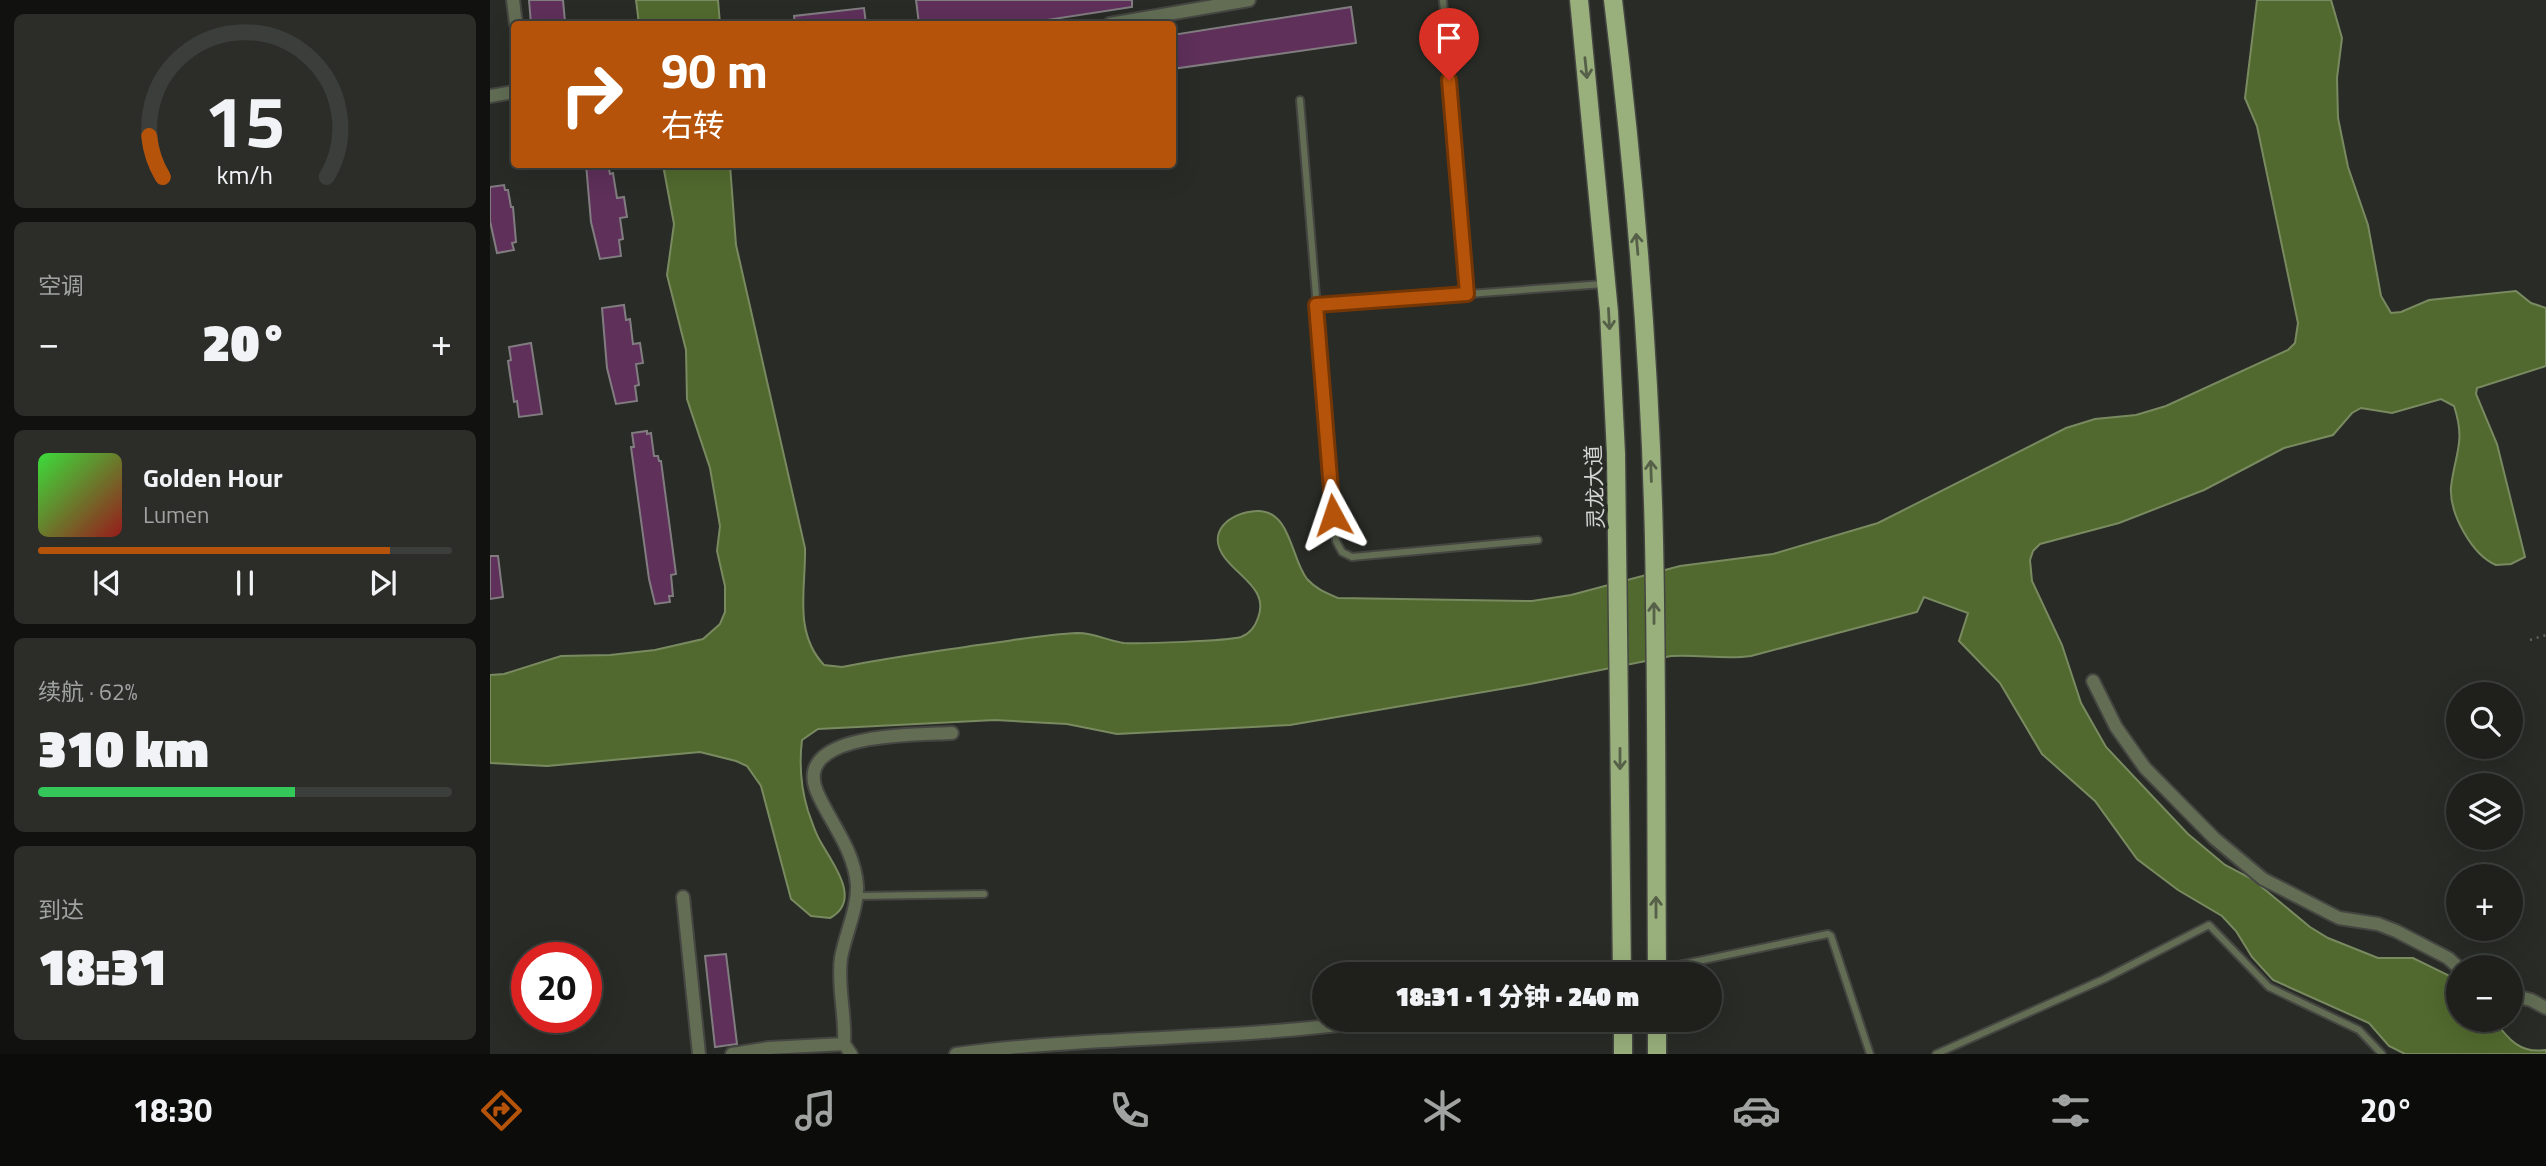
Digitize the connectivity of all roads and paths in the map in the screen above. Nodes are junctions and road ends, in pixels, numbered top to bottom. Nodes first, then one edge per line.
1 (513, 0) edge
2 (1249, 0) edge
3 (1443, 0) edge
4 (1579, 0) edge
5 (1613, 0) edge
6 (516, 21) edge
7 (1127, 21) edge
8 (511, 92) edge
9 (490, 96) edge
10 (1300, 100) dead end
11 (1606, 284) junction
12 (1467, 294) junction
13 (1316, 305) junction
14 (1538, 540) dead end
15 (2546, 635) edge
16 (2530, 640) dead end
17 (2093, 681) dead end
18 (952, 733) dead end
19 (984, 894) dead end
20 (855, 896) junction
21 (683, 897) dead end
22 (2446, 957) edge
23 (1617, 962) edge
24 (1657, 962) edge
25 (1693, 962) edge
26 (2523, 998) edge
27 (2546, 1008) edge
28 (1312, 1027) edge
29 (1623, 1032) edge
30 (1657, 1032) edge
31 (848, 1049) edge
32 (699, 1054) edge
33 (733, 1054) edge
34 (956, 1054) edge
35 (1623, 1054) edge
36 (1657, 1054) edge
37 (1870, 1054) edge
38 (1936, 1054) edge
39 (2382, 1054) edge

1 - 6 street
2 - 7 street
3 - 12 lane
4 -> 11 main road, 灵龙大道
24 -> 5 main road
8 - 9 street
10 - 13 lane
11 - 12 lane
11 -> 23 main road, 灵龙大道
12 - 13 lane
13 - 14 lane
15 - 16 path
17 - 22 street
18 - 20 street
19 - 20 lane
20 - 31 street
21 - 32 street
25 - 37 lane
26 - 27 street
28 - 34 street
29 - 35 main road
30 - 36 main road
31 - 33 street
38 - 39 lane

